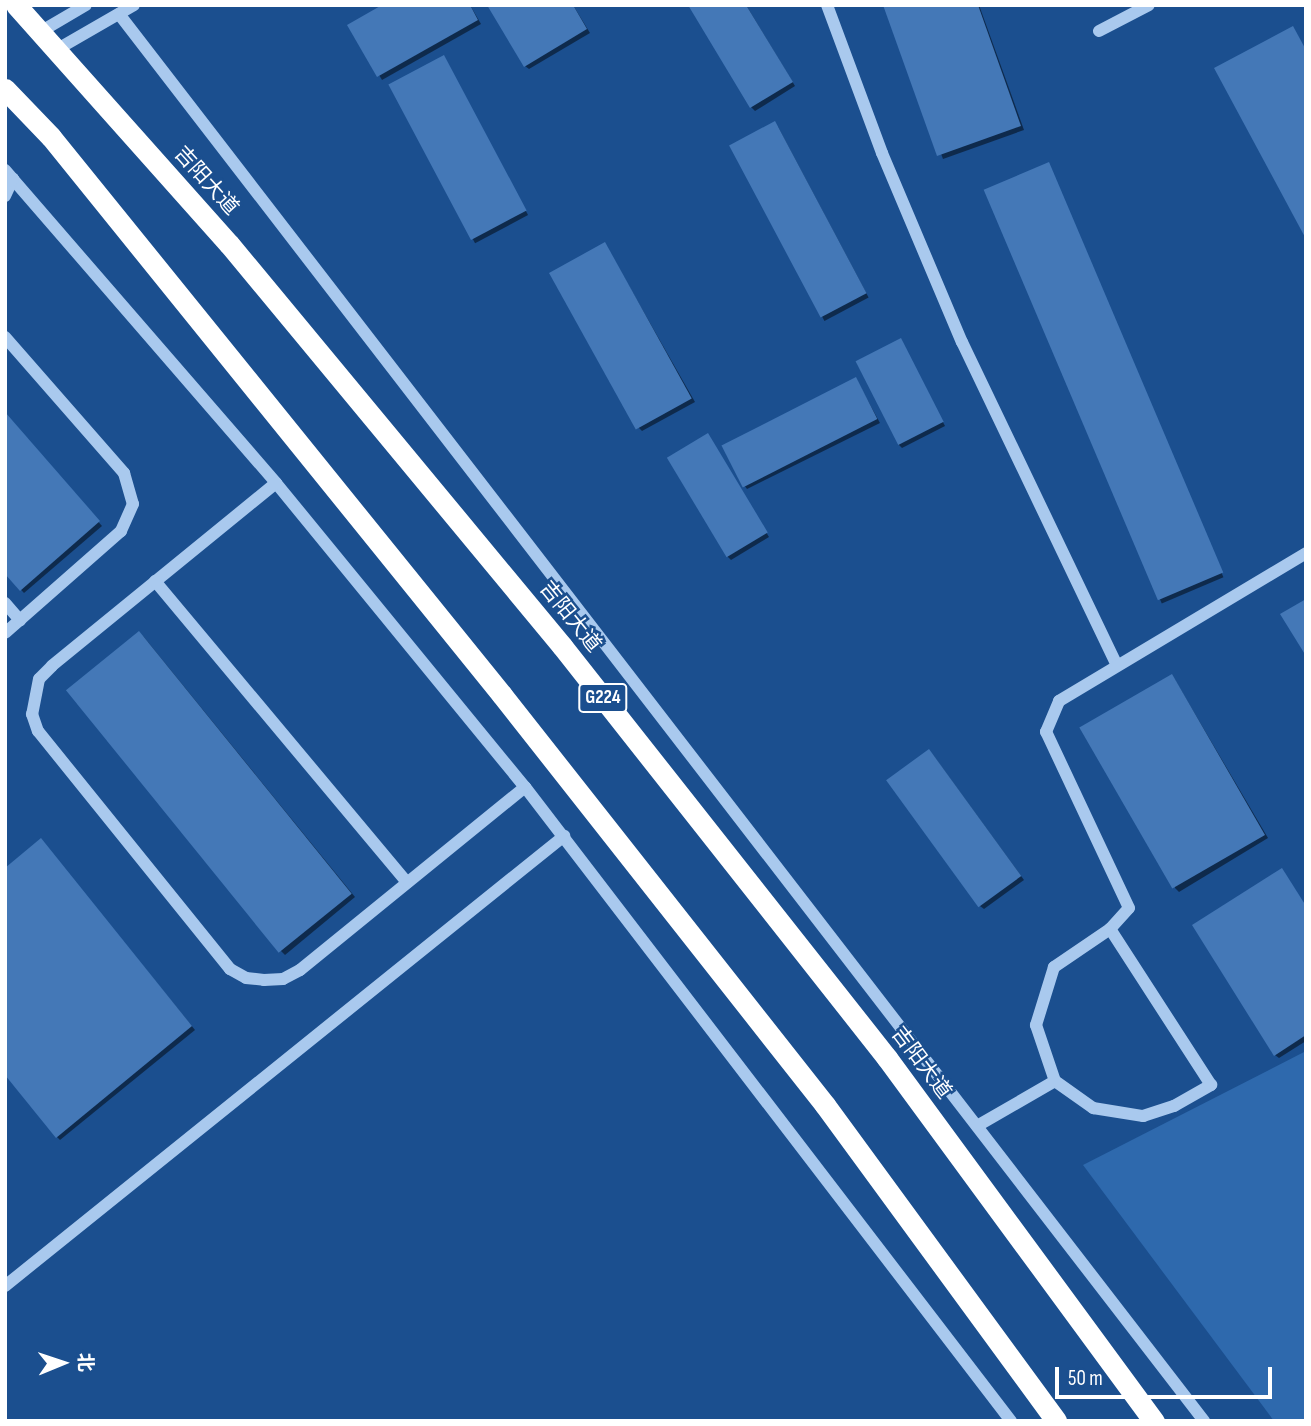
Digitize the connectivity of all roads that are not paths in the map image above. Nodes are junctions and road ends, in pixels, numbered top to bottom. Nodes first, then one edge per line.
1 (16, 5) edge
2 (86, 5) edge
3 (134, 5) edge
4 (827, 5) edge
5 (1149, 5) edge
6 (119, 14) junction
7 (1099, 31) dead end
8 (40, 32) junction
9 (56, 50) junction
10 (5, 89) edge
11 (8, 177) edge
12 (5, 196) edge
13 (5, 337) edge
14 (276, 482) junction
15 (1306, 553) edge
16 (155, 581) junction
17 (5, 603) edge
18 (20, 620) junction
19 (5, 632) edge
20 (1117, 666) junction
21 (525, 787) junction
22 (564, 836) junction
23 (407, 882) junction
24 (1110, 929) junction
25 (1055, 1081) junction
26 (977, 1126) junction
27 (5, 1286) edge
28 (1011, 1421) edge
29 (1056, 1421) edge
30 (1154, 1421) edge
31 (1204, 1421) edge

1 - 8 highway, 吉阳大道 / G224
2 - 8 street
3 - 6 street
4 - 20 street
5 - 7 street
6 - 9 street
6 - 26 street
8 - 9 highway, 吉阳大道 / G224
9 - 30 highway, 吉阳大道 / G224
10 - 29 highway
11 - 12 street
11 - 14 street
13 - 18 street
14 - 16 street
14 - 21 street
15 - 20 street
16 - 23 street
16 - 23 street
17 - 18 street
18 - 19 street
20 - 24 street
21 - 22 street
21 - 23 street
22 - 27 street
22 - 28 street
24 - 25 street
24 - 25 street
25 - 26 street
26 - 31 street

